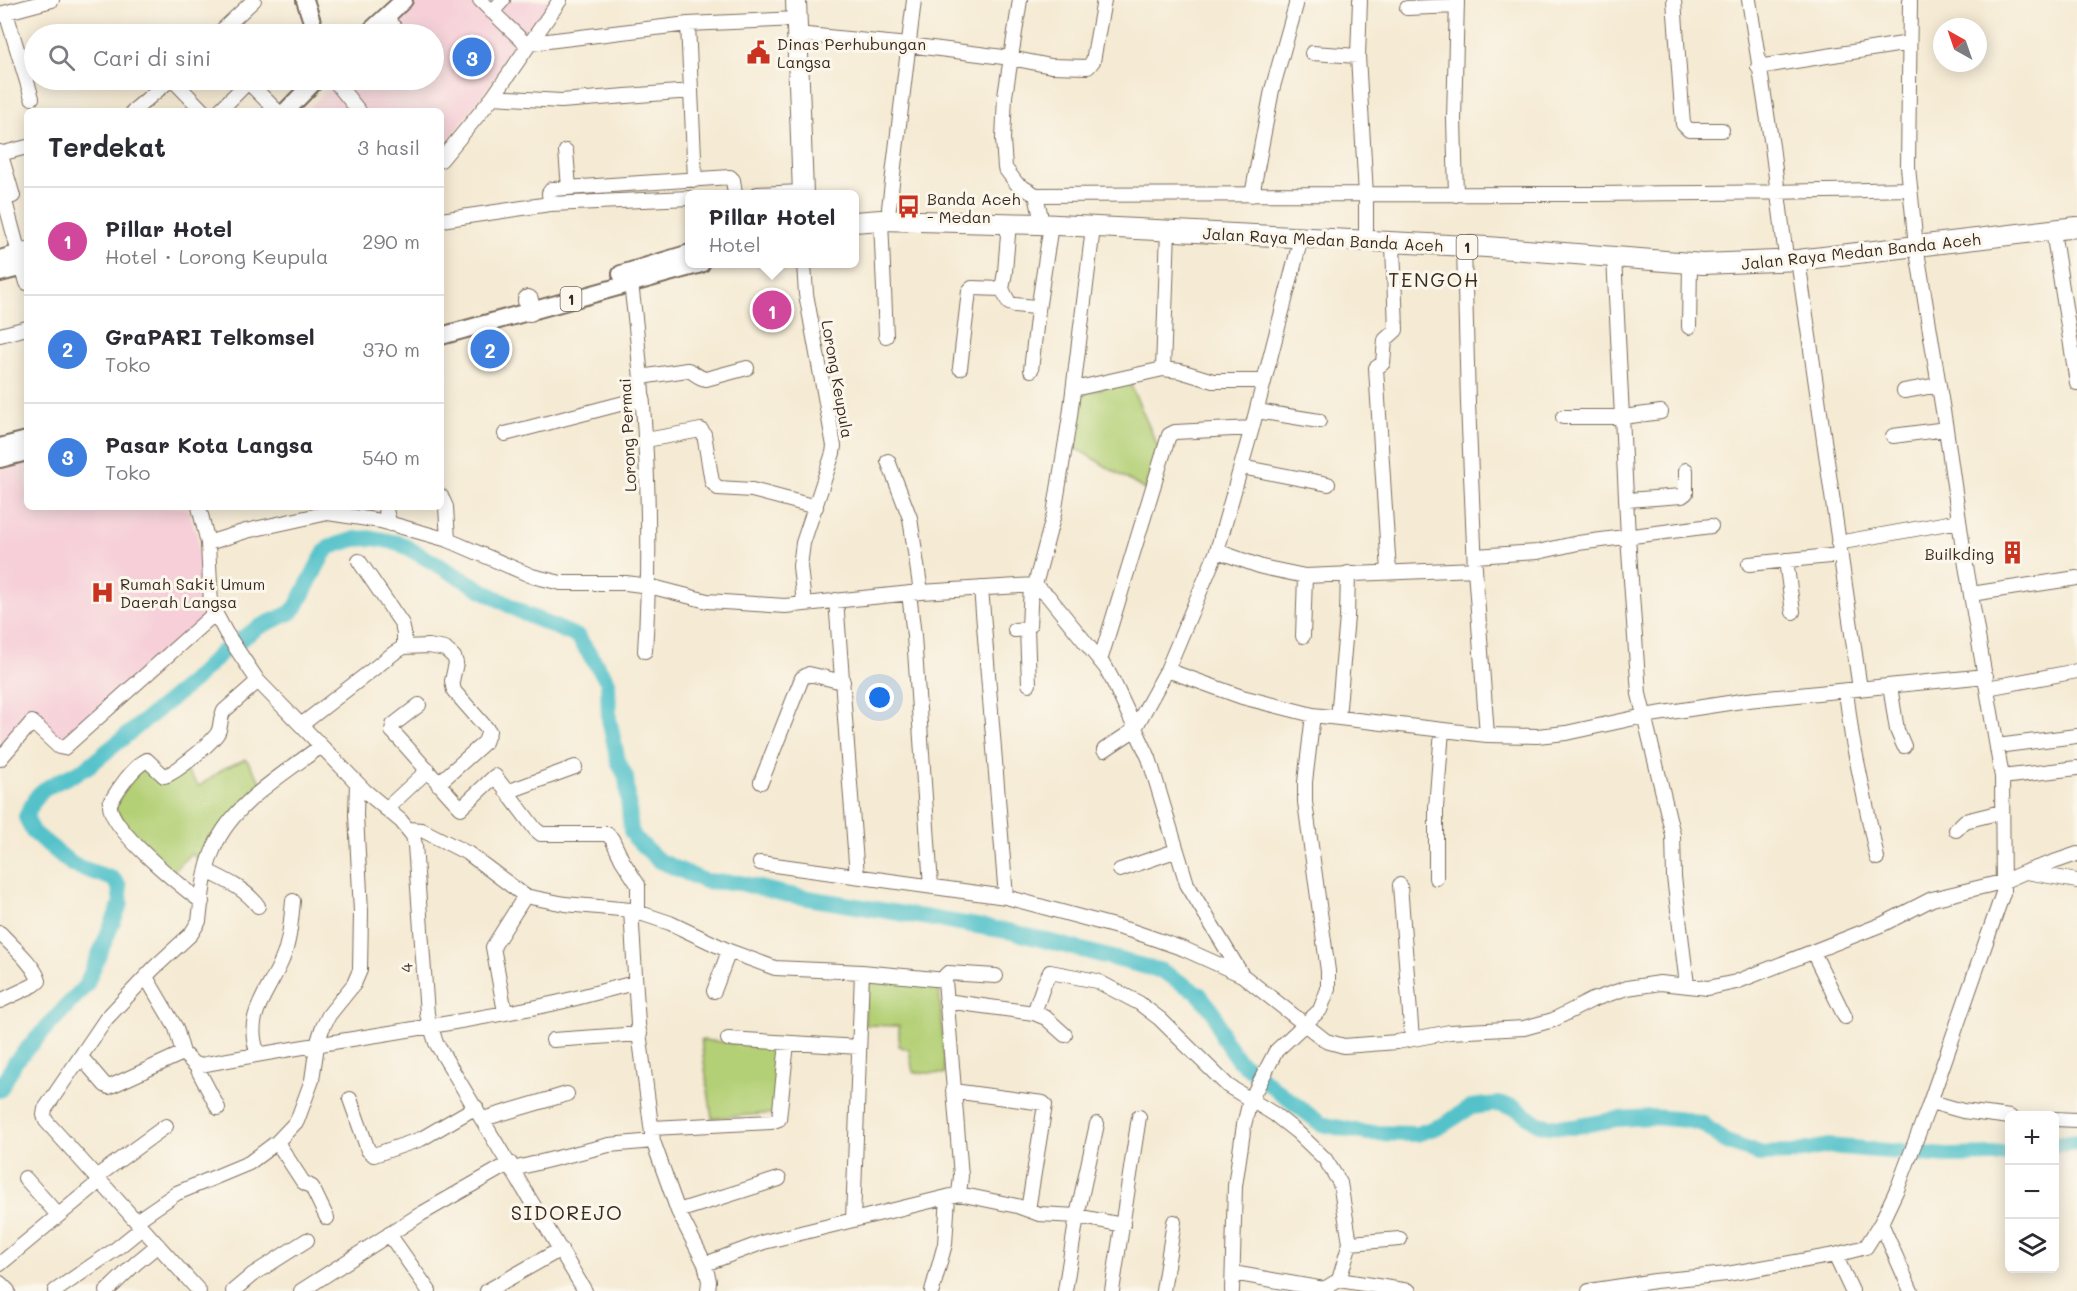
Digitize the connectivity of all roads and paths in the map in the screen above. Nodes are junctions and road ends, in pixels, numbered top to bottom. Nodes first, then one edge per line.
1 (52, 0) edge
2 (254, 0) edge
3 (305, 0) edge
4 (314, 0) edge
5 (404, 0) edge
6 (480, 0) edge
7 (503, 0) edge
8 (560, 0) edge
9 (914, 0) edge
10 (1020, 0) edge
11 (1104, 0) edge
12 (1296, 0) edge
13 (1360, 0) edge
14 (1674, 0) edge
15 (1749, 0) edge
16 (1910, 0) edge
17 (1456, 3) edge
18 (1407, 8) dead end
19 (492, 12) junction
20 (3, 14) edge
21 (386, 17) junction
22 (796, 18) edge
23 (229, 24) edge
24 (312, 24) edge
25 (321, 24) edge
26 (378, 24) edge
27 (392, 24) edge
28 (688, 24) junction
29 (1909, 43) junction
30 (529, 44) junction
31 (908, 45) junction
32 (1312, 53) dead end
33 (1358, 56) junction
34 (1011, 58) junction
35 (1758, 67) junction
36 (24, 75) edge
37 (29, 90) edge
38 (160, 90) edge
39 (181, 90) edge
40 (239, 90) edge
41 (256, 90) edge
42 (306, 90) edge
43 (342, 90) edge
44 (691, 91) junction
45 (493, 97) junction
46 (32, 98) dead end
47 (139, 108) edge
48 (200, 108) edge
49 (222, 108) edge
50 (274, 108) edge
51 (288, 108) edge
52 (357, 108) edge
53 (1722, 130) dead end
54 (24, 148) edge
55 (566, 151) dead end
56 (0, 153) edge
57 (444, 156) edge
58 (695, 180) junction
59 (0, 183) edge
60 (569, 188) junction
61 (1909, 189) junction
62 (734, 190) edge
63 (802, 190) edge
64 (1778, 193) junction
65 (1252, 195) junction
66 (1366, 195) junction
67 (1456, 195) junction
68 (685, 198) edge
69 (550, 204) junction
70 (3, 205) edge
71 (859, 209) edge
72 (885, 214) junction
73 (1041, 214) junction
74 (2077, 215) edge
75 (444, 220) edge
76 (859, 221) edge
77 (1009, 222) junction
78 (2077, 227) edge
79 (1093, 228) junction
80 (1168, 230) junction
81 (1366, 230) junction
82 (2053, 231) junction
83 (1968, 235) junction
84 (1301, 238) junction
85 (1916, 241) junction
86 (1393, 243) junction
87 (1487, 243) junction
88 (1464, 247) junction
89 (1803, 254) junction
90 (685, 256) edge
91 (24, 257) edge
92 (1614, 257) junction
93 (24, 258) edge
94 (0, 259) edge
95 (24, 261) edge
96 (24, 261) edge
97 (1690, 263) junction
98 (686, 268) edge
99 (804, 268) edge
100 (0, 273) edge
101 (631, 283) junction
102 (1002, 289) junction
103 (529, 306) junction
104 (1038, 310) junction
105 (444, 325) edge
106 (1689, 327) dead end
107 (24, 329) edge
108 (444, 335) edge
109 (0, 336) edge
110 (886, 336) dead end
111 (747, 368) dead end
112 (960, 368) dead end
113 (1163, 369) junction
114 (1031, 370) dead end
115 (641, 377) junction
116 (1263, 381) junction
117 (2077, 383) edge
118 (1940, 385) junction
119 (1074, 389) junction
120 (1904, 391) dead end
121 (643, 398) junction
122 (1257, 411) junction
123 (1661, 412) dead end
124 (1563, 417) dead end
125 (1623, 417) junction
126 (1319, 421) dead end
127 (1252, 428) junction
128 (1946, 429) junction
129 (505, 434) dead end
130 (1893, 436) dead end
131 (646, 440) junction
132 (24, 441) edge
133 (0, 447) edge
134 (24, 453) edge
135 (0, 459) edge
136 (888, 461) dead end
137 (1241, 467) junction
138 (1686, 470) dead end
139 (1328, 484) dead end
140 (1627, 500) junction
141 (444, 503) edge
142 (816, 507) junction
143 (199, 510) edge
144 (331, 510) edge
145 (386, 510) edge
146 (1959, 521) junction
147 (390, 524) junction
148 (1711, 526) dead end
149 (1628, 537) junction
150 (448, 540) junction
151 (208, 543) junction
152 (1839, 549) junction
153 (1217, 551) junction
154 (1786, 560) junction
155 (359, 561) dead end
156 (1475, 562) junction
157 (1749, 564) dead end
158 (1389, 572) junction
159 (1348, 573) junction
160 (1305, 576) junction
161 (2077, 578) edge
162 (1033, 585) junction
163 (649, 586) junction
164 (981, 588) junction
165 (915, 592) junction
166 (1971, 594) junction
167 (836, 600) junction
168 (804, 604) junction
169 (1793, 612) dead end
170 (214, 614) junction
171 (1302, 636) dead end
172 (404, 647) junction
173 (645, 651) dead end
174 (1100, 661) junction
175 (1167, 670) junction
176 (2077, 671) edge
177 (258, 681) junction
178 (843, 682) junction
179 (1987, 682) junction
180 (1029, 684) dead end
181 (1890, 686) junction
182 (1853, 690) junction
183 (419, 705) dead end
184 (1313, 715) junction
185 (1644, 716) junction
186 (1338, 718) junction
187 (301, 725) junction
188 (1134, 730) junction
189 (1442, 730) junction
190 (1487, 735) junction
191 (2076, 736) edge
192 (321, 746) junction
193 (1904, 746) dead end
194 (1997, 746) junction
195 (1104, 750) dead end
196 (0, 759) edge
197 (575, 767) dead end
198 (2077, 768) edge
199 (428, 770) junction
200 (2002, 777) junction
201 (760, 782) dead end
202 (357, 783) junction
203 (438, 784) junction
204 (507, 792) junction
205 (386, 808) junction
206 (2001, 812) junction
207 (408, 829) junction
208 (1956, 830) dead end
209 (1175, 851) junction
210 (2077, 854) edge
211 (1877, 858) dead end
212 (760, 863) dead end
213 (1120, 870) dead end
214 (207, 871) junction
215 (2025, 872) junction
216 (857, 876) junction
217 (1436, 878) dead end
218 (2077, 881) edge
219 (2002, 882) junction
220 (1400, 885) dead end
221 (931, 886) junction
222 (525, 896) junction
223 (1006, 897) junction
224 (293, 901) dead end
225 (201, 902) junction
226 (258, 906) dead end
227 (635, 911) junction
228 (0, 933) edge
229 (729, 951) junction
230 (1813, 952) junction
231 (862, 972) junction
232 (37, 974) junction
233 (1242, 975) junction
234 (996, 976) dead end
235 (146, 977) junction
236 (945, 980) junction
237 (635, 983) junction
238 (1687, 985) junction
239 (714, 991) dead end
240 (0, 995) edge
241 (0, 1001) edge
242 (946, 1001) junction
243 (505, 1012) junction
244 (1034, 1013) junction
245 (1845, 1017) dead end
246 (430, 1026) junction
247 (1304, 1026) junction
248 (640, 1034) junction
249 (1065, 1035) dead end
250 (728, 1039) dead end
251 (1412, 1039) junction
252 (553, 1040) dead end
253 (787, 1043) junction
254 (318, 1045) junction
255 (859, 1047) junction
256 (183, 1053) junction
257 (258, 1054) junction
258 (81, 1058) junction
259 (196, 1066) junction
260 (953, 1091) junction
261 (567, 1094) dead end
262 (1252, 1097) junction
263 (350, 1099) dead end
264 (1929, 1105) junction
265 (218, 1108) dead end
266 (480, 1113) junction
267 (2005, 1116) edge
268 (1139, 1117) dead end
269 (2059, 1119) edge
270 (2077, 1120) edge
271 (1096, 1124) dead end
272 (166, 1126) dead end
273 (653, 1135) junction
274 (277, 1142) junction
275 (511, 1166) junction
276 (25, 1178) dead end
277 (98, 1179) junction
278 (779, 1179) dead end
279 (954, 1196) junction
280 (1028, 1209) junction
281 (678, 1211) junction
282 (58, 1215) junction
283 (1077, 1216) junction
284 (327, 1218) dead end
285 (853, 1220) junction
286 (1174, 1222) dead end
287 (1881, 1223) junction
288 (139, 1224) junction
289 (1123, 1225) junction
290 (389, 1234) junction
291 (1400, 1239) dead end
292 (307, 1240) dead end
293 (1350, 1243) junction
294 (158, 1245) junction
295 (561, 1250) junction
296 (1835, 1255) junction
297 (0, 1264) edge
298 (705, 1264) junction
299 (1233, 1273) junction
300 (1339, 1280) junction
301 (0, 1283) edge
302 (8, 1291) edge
303 (55, 1291) edge
304 (107, 1291) edge
305 (199, 1291) edge
306 (233, 1291) edge
307 (300, 1291) edge
308 (429, 1291) edge
309 (487, 1291) edge
310 (585, 1291) edge
311 (708, 1291) edge
312 (932, 1291) edge
313 (1065, 1291) edge
314 (1112, 1291) edge
315 (1163, 1291) edge
316 (1232, 1291) edge
317 (1409, 1291) edge
318 (1588, 1291) edge
319 (1852, 1291) edge
320 (1911, 1291) edge

1 - 20 street
2 - 23 street
3 - 24 main road
4 - 25 main road
5 - 21 main road
6 - 19 street
7 - 19 street
8 - 30 street
9 - 31 street
10 - 34 street
11 - 34 street
12 - 65 street
13 - 33 street
14 - 53 street
15 - 35 street
16 - 29 street
17 - 18 street
17 - 67 street
19 - 30 street
20 - 36 street
21 - 26 main road
21 - 27 street
22 - 28 street
22 - 31 street
22 - 63 highway
28 - 30 street
28 - 44 street
29 - 35 street
29 - 61 street
30 - 45 street
31 - 34 street
31 - 72 street
32 - 33 street
33 - 66 street
34 - 73 street
35 - 64 street
37 - 46 street
38 - 47 street
39 - 48 street
40 - 49 street
41 - 50 street
42 - 51 main road
43 - 52 street
44 - 45 street
44 - 58 street
45 - 57 street
54 - 56 street
55 - 60 street
56 - 91 street
58 - 60 street
58 - 62 street
59 - 70 street
60 - 69 street
61 - 64 street
61 - 85 street
64 - 67 street
64 - 89 street
65 - 66 street
65 - 73 street
66 - 67 street
66 - 81 street
68 - 69 street
69 - 75 street
70 - 93 street
71 - 72 highway, Jalan Raya Medan Banda Aceh / 1
72 - 73 highway, Jalan Raya Medan Banda Aceh / 1
72 - 76 highway, Jalan Raya Medan Banda Aceh / 1
72 - 77 highway, Jalan Raya Medan Banda Aceh / 1
72 - 110 street
73 - 77 highway, Jalan Raya Medan Banda Aceh / 1
73 - 79 highway, Jalan Raya Medan Banda Aceh / 1
73 - 81 highway, Jalan Raya Medan Banda Aceh / 1
73 - 104 street
74 - 83 highway, Jalan Raya Medan Banda Aceh / 1
77 - 102 street
78 - 82 highway, Jalan Raya Medan Banda Aceh / 1
79 - 80 highway, Jalan Raya Medan Banda Aceh / 1
79 - 119 street
80 - 84 highway, Jalan Raya Medan Banda Aceh / 1
80 - 113 street
81 - 87 highway, Jalan Raya Medan Banda Aceh / 1
82 - 83 highway, Jalan Raya Medan Banda Aceh / 1
82 - 117 street
83 - 85 highway, Jalan Raya Medan Banda Aceh / 1
84 - 86 highway, Jalan Raya Medan Banda Aceh / 1
84 - 116 street
85 - 89 highway, Jalan Raya Medan Banda Aceh / 1
85 - 118 street
86 - 88 highway, Jalan Raya Medan Banda Aceh / 1
86 - 158 street
87 - 88 highway, Jalan Raya Medan Banda Aceh / 1
87 - 89 highway, Jalan Raya Medan Banda Aceh / 1
87 - 92 highway, Jalan Raya Medan Banda Aceh / 1
88 - 156 street
89 - 97 highway, Jalan Raya Medan Banda Aceh / 1
89 - 152 street
90 - 103 main road, 1
92 - 97 highway, Jalan Raya Medan Banda Aceh / 1
92 - 125 street
94 - 95 main road
96 - 100 main road
97 - 106 street
98 - 101 main road, 1
99 - 142 street, Lorong Keupula
101 - 103 main road, 1
101 - 115 street, Lorong Permai
102 - 104 street
102 - 112 street
103 - 105 main road, 1
103 - 108 main road, 1
104 - 114 street
107 - 109 street
111 - 115 street
113 - 116 street
113 - 119 street
115 - 121 street, Lorong Permai
116 - 122 street
118 - 120 street
118 - 128 street
119 - 162 street
121 - 129 street
121 - 131 street, Lorong Permai
122 - 126 street
122 - 127 street
123 - 125 street
124 - 125 street
125 - 140 street
127 - 137 street
127 - 174 street
128 - 130 street
128 - 146 street
131 - 142 street
131 - 163 street, Lorong Permai
132 - 133 main road
134 - 135 main road
136 - 165 street
137 - 139 street
137 - 153 street
138 - 140 street
140 - 149 street
141 - 150 street
142 - 168 street, Lorong Keupula
143 - 151 street
144 - 147 street
144 - 151 street
145 - 147 street
146 - 152 street
146 - 166 street
147 - 150 street
148 - 149 street
149 - 156 street
149 - 185 street
150 - 163 street
151 - 170 street
152 - 154 street
152 - 182 street
153 - 160 street
153 - 175 street
154 - 157 street
154 - 169 street
155 - 172 street
156 - 158 street
156 - 190 street
158 - 159 street
159 - 160 street
159 - 186 street
160 - 171 street
161 - 166 street
162 - 164 street
162 - 174 street
162 - 180 street
163 - 168 street
163 - 173 street, Lorong Permai
164 - 165 street
164 - 223 street
165 - 167 street
165 - 221 street
166 - 179 street
167 - 168 street
167 - 178 street
170 - 177 street
170 - 196 street
172 - 187 street
172 - 203 street
174 - 188 street
175 - 184 street
175 - 188 street
176 - 179 street
177 - 187 street
177 - 225 street
178 - 201 street
178 - 216 street
179 - 181 street
179 - 194 street
181 - 182 street
181 - 193 street
182 - 185 street
182 - 211 street
183 - 199 street
184 - 186 street
184 - 247 street
185 - 190 street
185 - 238 street
186 - 189 street
187 - 192 street
188 - 195 street
188 - 209 street
189 - 190 street
189 - 217 street
191 - 194 street
192 - 202 street
192 - 214 street
194 - 200 street
197 - 204 street
198 - 200 street
199 - 203 street
199 - 205 street
200 - 206 street
202 - 205 street
202 - 254 street
203 - 204 street
204 - 227 street
205 - 207 street
206 - 208 street
206 - 219 street
207 - 222 street
207 - 246 street, 4
209 - 213 street
209 - 233 street
210 - 215 street
212 - 216 street
214 - 225 street
214 - 226 street
215 - 218 street
215 - 219 street
216 - 221 street
219 - 230 street
219 - 264 street
220 - 251 street
221 - 223 street
222 - 227 street
222 - 243 street
223 - 233 street
224 - 257 street
225 - 235 street
227 - 229 street
227 - 237 street
228 - 232 street
229 - 231 street
229 - 239 street
230 - 238 street
230 - 245 street
231 - 236 street
231 - 255 street
232 - 240 street
232 - 241 street
233 - 247 street
234 - 236 street
235 - 256 street
235 - 258 street
236 - 242 street
237 - 243 street
237 - 248 street
238 - 251 street
242 - 244 street
242 - 260 street
243 - 246 street
244 - 249 street
244 - 262 street
246 - 254 street
246 - 266 street, 4
247 - 251 street
247 - 262 street
248 - 252 street
248 - 273 street
250 - 253 street
253 - 255 street
253 - 273 street
254 - 257 street
254 - 274 street
255 - 285 street
256 - 258 street
256 - 259 street
257 - 259 street
258 - 277 street
259 - 265 street
260 - 279 street
260 - 280 street
261 - 266 street
262 - 293 street
262 - 299 street
263 - 266 street
264 - 267 street
264 - 287 street
266 - 275 street, 4
268 - 289 street
269 - 270 street
271 - 283 street
272 - 277 street
273 - 275 street
273 - 281 street
274 - 284 street
274 - 288 street
275 - 290 street
275 - 295 street, 4
276 - 282 street
277 - 282 street
277 - 288 street
278 - 281 street
279 - 280 street
279 - 285 street
279 - 312 street
280 - 283 street
281 - 298 street
282 - 297 street
283 - 289 street
283 - 313 street
285 - 298 street
286 - 315 street
287 - 296 street
287 - 320 street
288 - 294 street
288 - 303 street
289 - 314 street
290 - 307 street
290 - 308 street
291 - 293 street
292 - 306 street
293 - 300 street
294 - 304 street
294 - 305 street
295 - 309 street
295 - 310 street, 4
296 - 318 street
296 - 319 street
298 - 311 street
299 - 300 street
299 - 316 street
300 - 317 street
301 - 302 street

